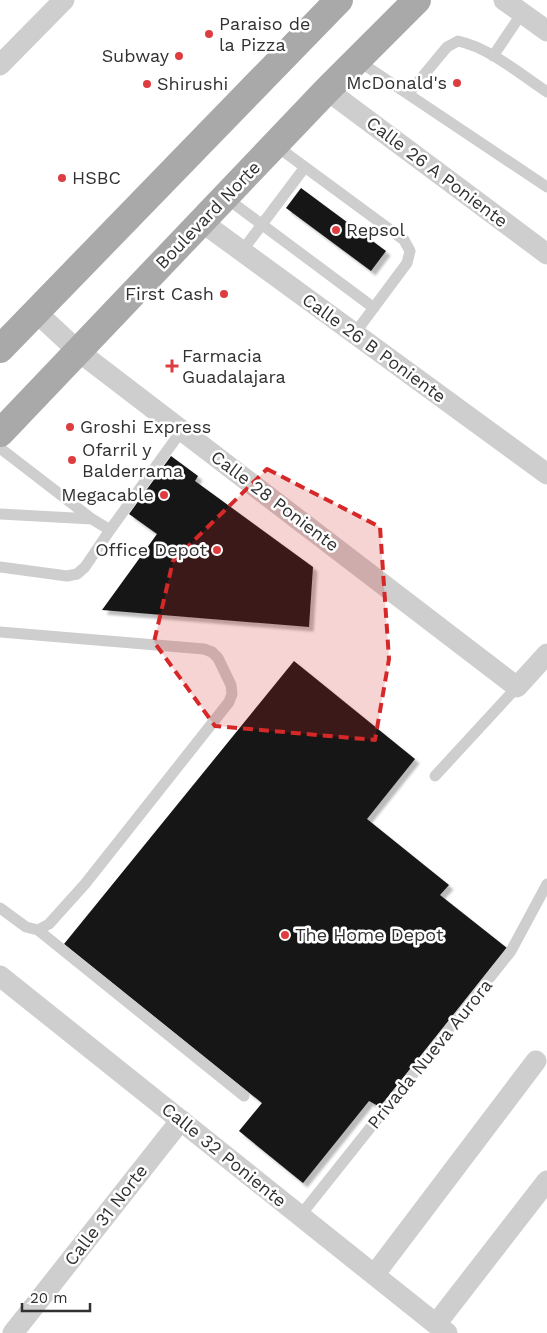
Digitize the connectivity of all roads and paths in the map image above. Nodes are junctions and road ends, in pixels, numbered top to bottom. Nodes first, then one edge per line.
1 (64, 0) edge
2 (339, 0) edge
3 (417, 0) edge
4 (504, 0) edge
5 (522, 13) junction
6 (547, 31) edge
7 (493, 56) junction
8 (358, 60) junction
9 (0, 65) edge
10 (327, 90) junction
11 (547, 92) edge
12 (408, 94) junction
13 (275, 145) junction
14 (304, 167) junction
15 (547, 187) edge
16 (224, 197) junction
17 (202, 222) junction
18 (262, 224) junction
19 (242, 251) junction
20 (547, 254) edge
21 (374, 308) junction
22 (36, 312) junction
23 (355, 333) junction
24 (0, 349) edge
25 (78, 351) junction
26 (182, 430) junction
27 (0, 433) edge
28 (0, 448) edge
29 (547, 474) edge
30 (0, 514) edge
31 (92, 519) junction
32 (110, 530) junction
33 (0, 567) edge
34 (0, 632) edge
35 (547, 654) edge
36 (517, 687) junction
37 (435, 776) dead end
38 (547, 884) edge
39 (0, 908) edge
40 (38, 930) junction
41 (0, 976) edge
42 (536, 1060) dead end
43 (244, 1096) dead end
44 (181, 1120) junction
45 (547, 1181) edge
46 (300, 1216) junction
47 (374, 1275) junction
48 (442, 1328) edge
49 (13, 1333) edge

1 - 9 street
2 - 22 main road
3 - 8 main road, Boulevard Norte
4 - 5 street
5 - 6 street
5 - 7 lane
7 - 11 lane
7 - 12 lane
8 - 10 main road, Boulevard Norte
8 - 12 lane
10 - 13 main road, Boulevard Norte
10 - 20 street, Calle 26 A Poniente
12 - 15 lane
13 - 14 lane
13 - 16 main road, Boulevard Norte
14 - 18 lane
14 - 21 lane
16 - 17 main road, Boulevard Norte
16 - 18 lane
17 - 19 street, Calle 26 B Poniente
17 - 25 main road, Boulevard Norte
18 - 19 lane
18 - 21 lane
19 - 23 street, Calle 26 B Poniente
21 - 23 lane
22 - 24 main road
22 - 25 street, Calle 28 Poniente
23 - 29 street, Calle 26 B Poniente
25 - 26 street, Calle 28 Poniente
25 - 27 main road, Boulevard Norte
26 - 32 lane
26 - 36 street, Calle 28 Poniente
28 - 31 lane
30 - 31 lane
31 - 32 lane
32 - 33 lane
34 - 40 lane
35 - 36 street
36 - 37 lane
38 - 46 lane, Privada Nueva Aurora
39 - 40 lane
40 - 43 lane
41 - 44 street, Calle 32 Poniente
42 - 47 street
44 - 46 street, Calle 32 Poniente
44 - 49 street, Calle 31 Norte
45 - 48 street
46 - 47 street, Calle 32 Poniente
47 - 48 street, Calle 32 Poniente

